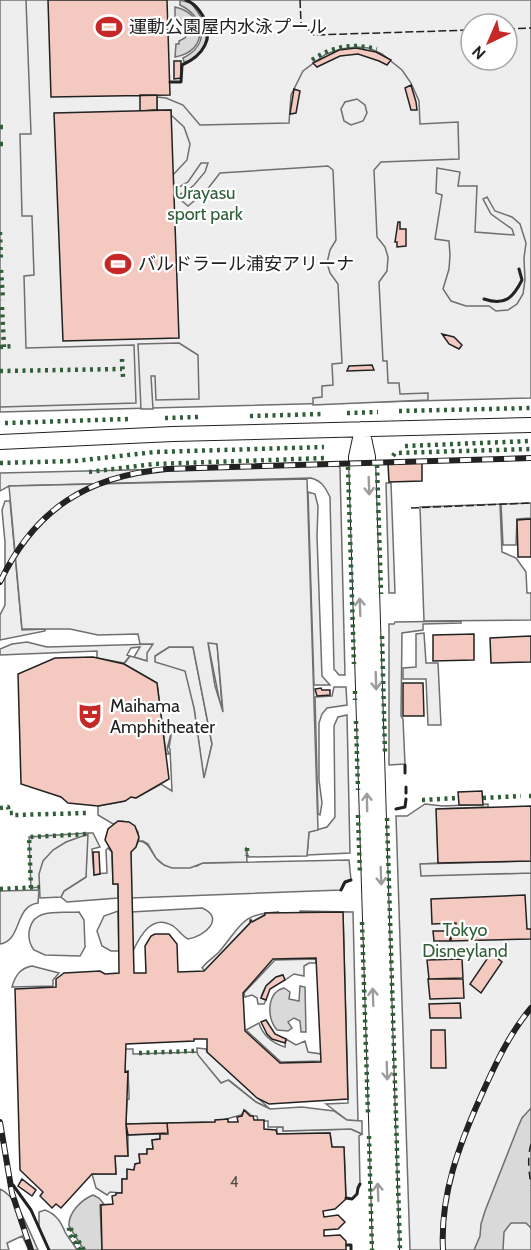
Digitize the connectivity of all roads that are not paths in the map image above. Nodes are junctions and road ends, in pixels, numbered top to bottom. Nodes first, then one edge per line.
1 (531, 425) edge
2 (362, 429) junction
3 (0, 442) edge
4 (380, 1250) edge
5 (392, 1250) edge

1 - 2 street
2 - 3 street
4 -> 2 street
2 -> 5 street

